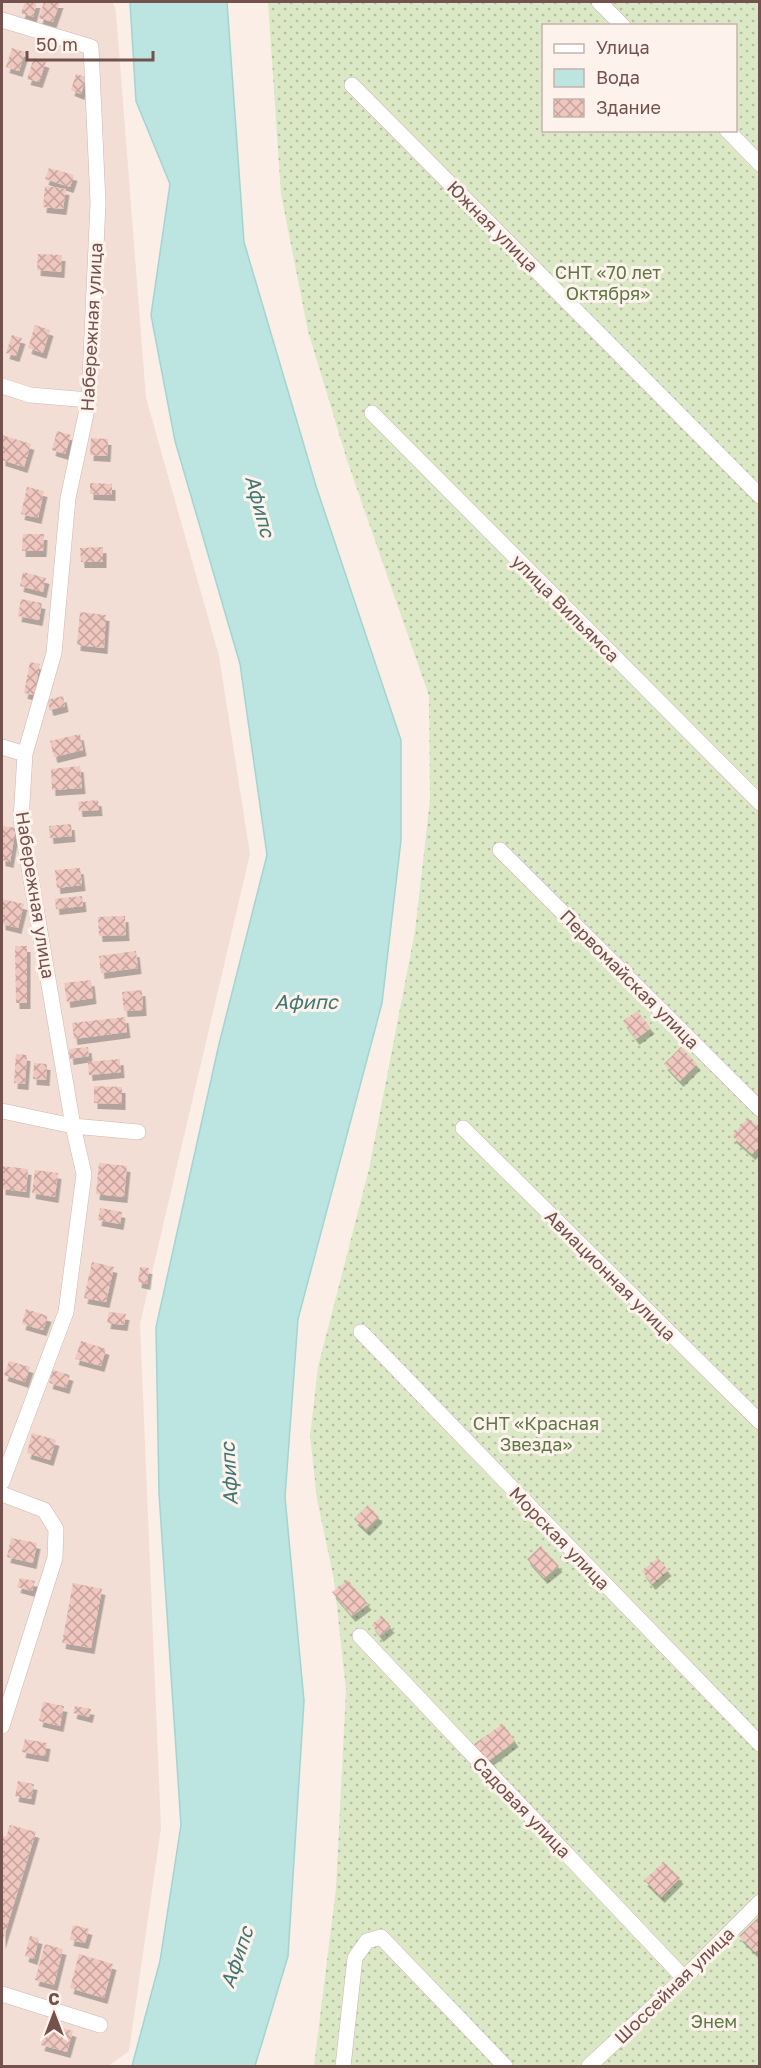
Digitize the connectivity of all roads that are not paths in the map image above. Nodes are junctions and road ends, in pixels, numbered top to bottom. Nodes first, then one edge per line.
1 (599, 2) edge
2 (2, 20) edge
3 (621, 24) edge
4 (352, 85) dead end
5 (729, 132) edge
6 (759, 164) edge
7 (2, 386) edge
8 (89, 400) junction
9 (372, 413) dead end
10 (759, 496) edge
11 (2, 747) edge
12 (25, 754) junction
13 (759, 803) edge
14 (500, 850) dead end
15 (759, 1109) edge
16 (2, 1111) edge
17 (73, 1126) junction
18 (463, 1128) dead end
19 (138, 1132) dead end
20 (361, 1332) dead end
21 (759, 1422) edge
22 (2, 1482) edge
23 (2, 1494) edge
24 (360, 1636) dead end
25 (2, 1726) edge
26 (759, 1744) edge
27 (759, 1902) edge
28 (684, 1978) junction
29 (2, 1994) edge
30 (100, 2025) dead end
31 (343, 2067) edge
32 (505, 2067) edge
33 (589, 2067) edge

1 - 3 street
2 - 8 street, Набережная улица
4 - 10 street, Южная улица
5 - 6 street
7 - 8 street
8 - 12 street, Набережная улица
9 - 13 street, улица Вильямса
11 - 12 street
12 - 17 street, Набережная улица
14 - 15 street, Первомайская улица
16 - 17 street
17 - 19 street
17 - 22 street, Набережная улица
18 - 21 street, Авиационная улица
20 - 26 street, Морская улица
23 - 25 street
24 - 28 street, Садовая улица
27 - 28 street, Шоссейная улица
28 - 33 street, Шоссейная улица
29 - 30 street
31 - 32 street

